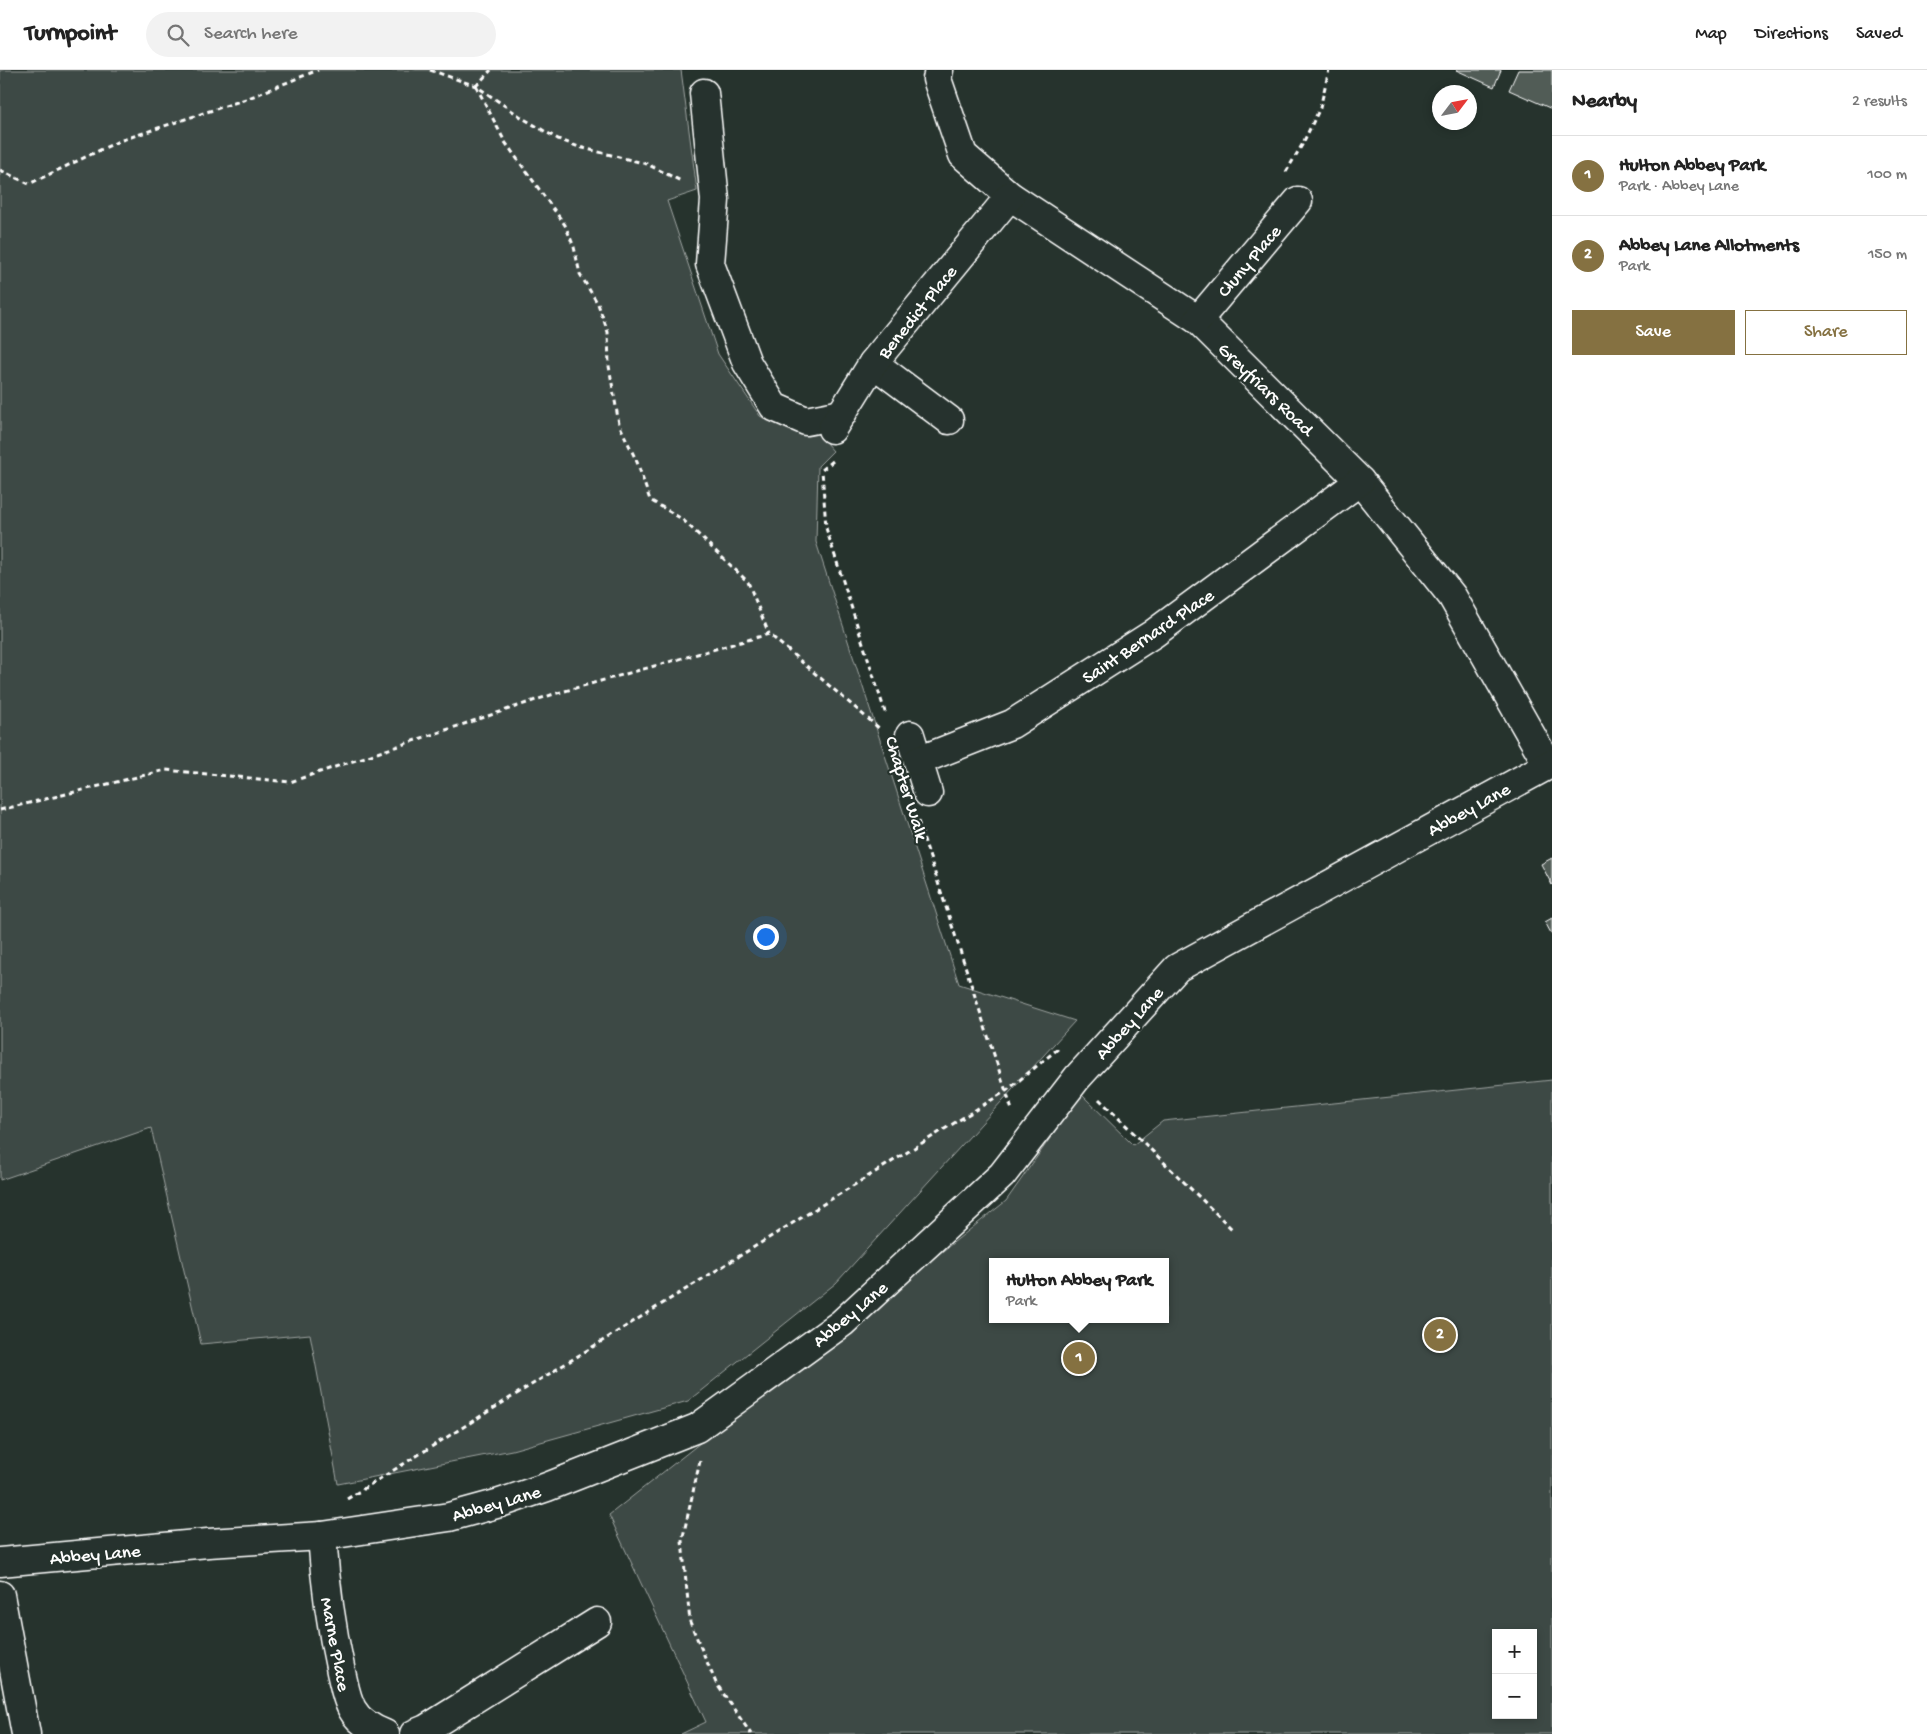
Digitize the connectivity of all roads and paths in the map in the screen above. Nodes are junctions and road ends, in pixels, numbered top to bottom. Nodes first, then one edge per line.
1 (318, 70) edge
2 (430, 70) edge
3 (491, 70) edge
4 (939, 70) edge
5 (1329, 70) edge
6 (476, 86) junction
7 (704, 93) dead end
8 (0, 170) edge
9 (1010, 196) junction
10 (715, 200) junction
11 (1298, 200) joint
12 (1198, 320) junction
13 (874, 363) junction
14 (949, 420) dead end
15 (836, 423) junction
16 (1360, 481) junction
17 (769, 634) junction
18 (895, 730) junction
19 (918, 761) junction
20 (1550, 764) edge
21 (922, 803) joint
22 (0, 810) edge
23 (1059, 1048) dead end
24 (1077, 1078) junction
25 (1006, 1091) junction
26 (1024, 1146) junction
27 (1234, 1231) dead end
28 (697, 1428) junction
29 (343, 1502) dead end
30 (322, 1536) junction
31 (0, 1562) edge
32 (0, 1595) edge
33 (598, 1622) dead end
34 (26, 1734) edge
35 (385, 1734) edge
36 (414, 1734) edge
37 (751, 1734) edge

1 - 8 path
2 - 6 path
3 - 6 path
4 - 9 street, Greyfriars Road
5 - 11 path
6 - 10 path
6 - 17 path
7 - 10 street
9 - 12 street, Greyfriars Road
9 - 13 street, Benedict Place
10 - 15 street
11 - 12 street, Cluny Place
12 - 16 street, Greyfriars Road
13 - 14 street
13 - 15 street, Benedict Place
15 - 18 path, Chapter Walk
16 - 19 street, Saint Bernard Place
16 - 20 street, Greyfriars Road
17 - 18 path
17 - 22 path
18 - 19 street
19 - 21 street
20 - 24 street, Abbey Lane
21 - 25 path, Chapter Walk
23 - 25 path
24 - 26 street, Abbey Lane
24 - 27 path
25 - 26 path, Chapter Walk
25 - 29 path
26 - 28 street, Abbey Lane
28 - 30 street, Abbey Lane
28 - 37 path
30 - 31 street, Abbey Lane
30 - 35 street, Marne Place
32 - 34 street
33 - 36 street

